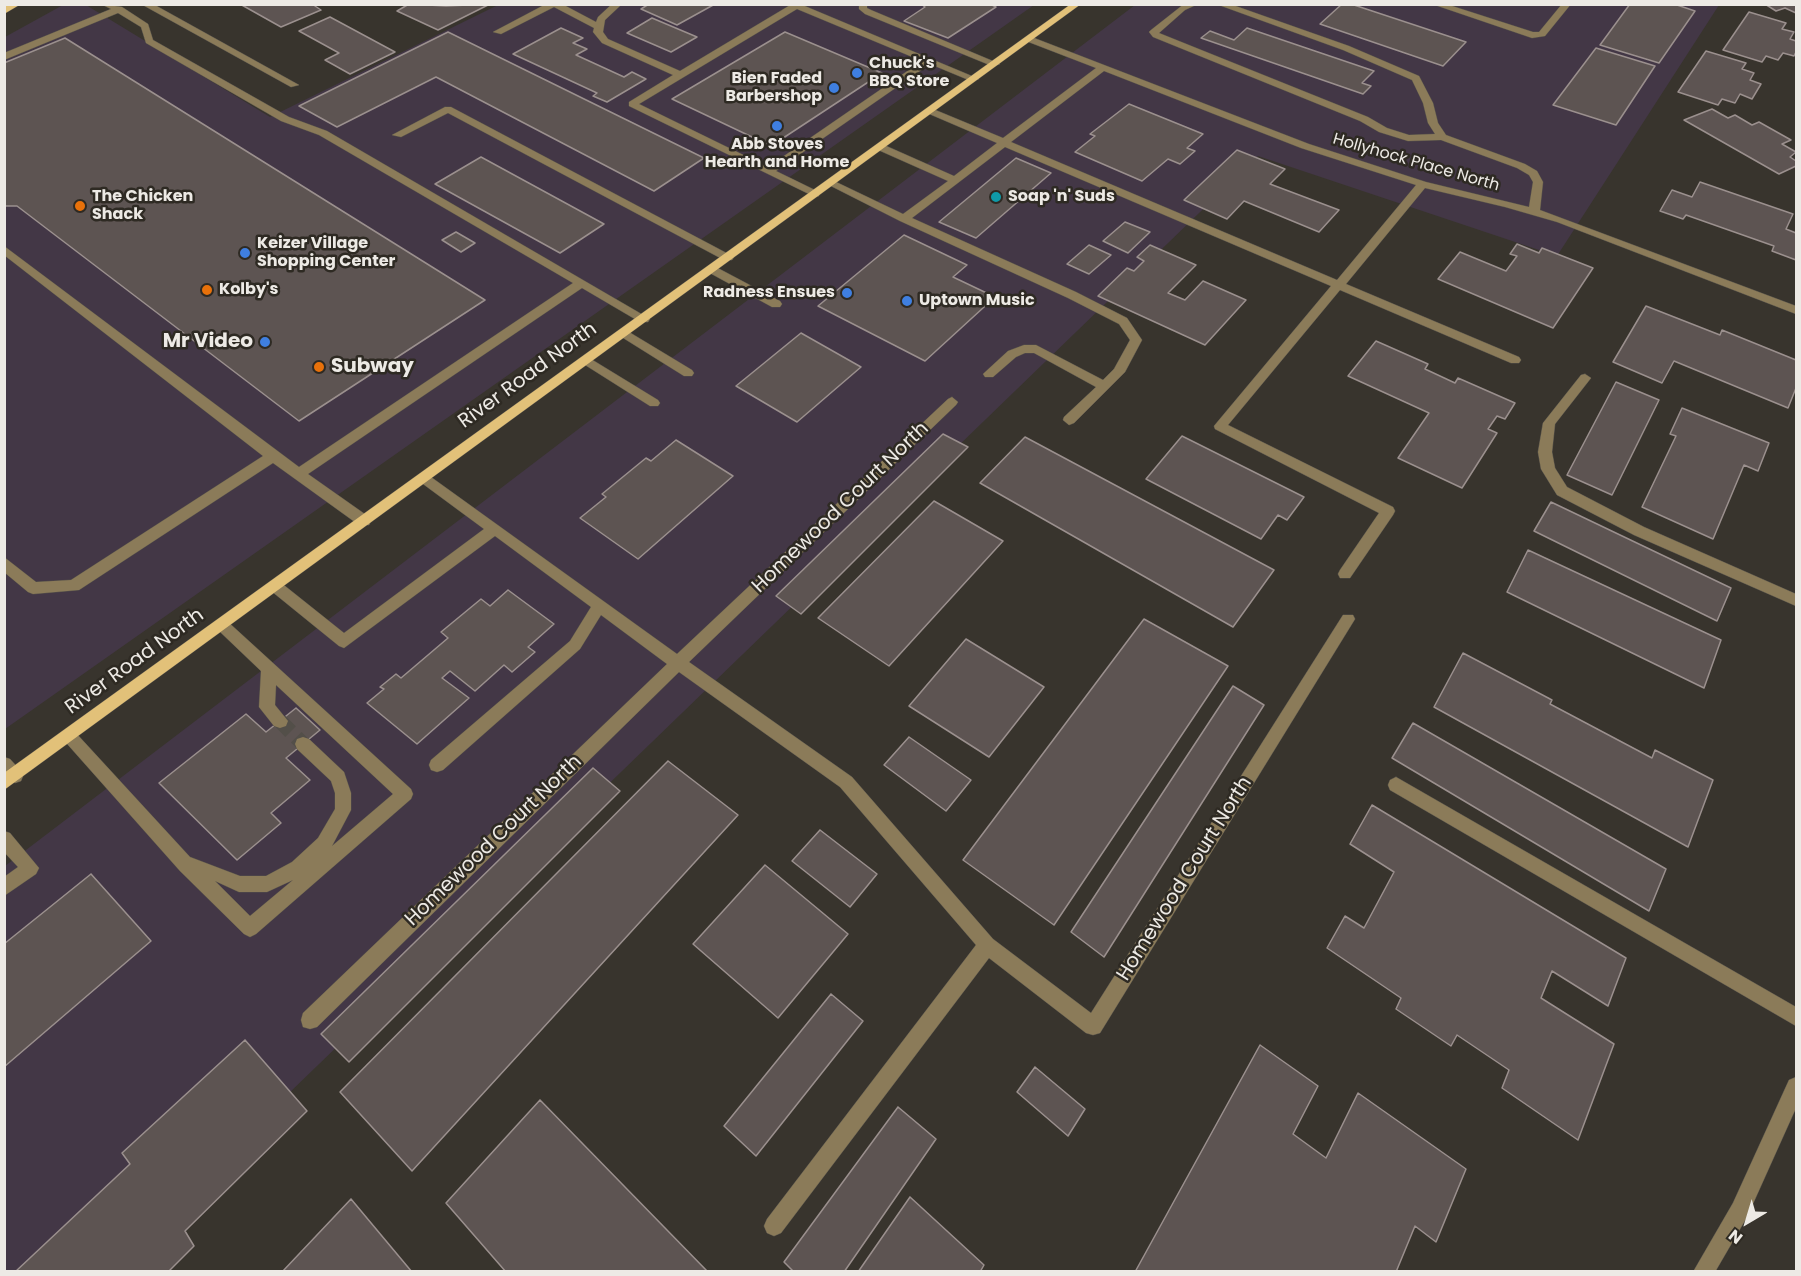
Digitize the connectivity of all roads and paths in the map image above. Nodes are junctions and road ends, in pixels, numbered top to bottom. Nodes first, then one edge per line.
1 (17, 4) edge
2 (105, 4) edge
3 (145, 4) edge
4 (618, 4) edge
5 (863, 4) edge
6 (1077, 4) edge
7 (1220, 4) edge
8 (1436, 4) edge
9 (1568, 4) edge
10 (553, 5) edge
11 (794, 5) edge
12 (1190, 5) edge
13 (119, 9) junction
14 (4, 11) edge
15 (599, 27) junction
16 (498, 32) dead end
17 (1029, 39) junction
18 (4, 57) edge
19 (929, 61) junction
20 (995, 64) junction
21 (1102, 68) junction
22 (680, 75) junction
23 (974, 79) junction
24 (294, 85) dead end
25 (930, 111) junction
26 (397, 135) dead end
27 (1442, 137) junction
28 (1004, 143) junction
29 (880, 147) junction
30 (769, 171) junction
31 (954, 180) junction
32 (830, 183) junction
33 (1423, 184) junction
34 (815, 194) junction
35 (1534, 211) junction
36 (904, 219) junction
37 (4, 249) edge
38 (728, 257) junction
39 (712, 269) junction
40 (581, 283) junction
41 (1338, 285) junction
42 (776, 304) dead end
43 (1797, 310) edge
44 (644, 319) junction
45 (624, 333) junction
46 (586, 360) junction
47 (1515, 360) dead end
48 (688, 373) dead end
49 (989, 374) dead end
50 (1585, 378) dead end
51 (1104, 386) junction
52 (952, 402) dead end
53 (654, 403) dead end
54 (1069, 420) dead end
55 (273, 456) junction
56 (299, 474) junction
57 (424, 477) junction
58 (364, 521) junction
59 (494, 529) junction
60 (4, 563) edge
61 (1345, 574) dead end
62 (275, 586) junction
63 (1797, 600) edge
64 (599, 606) junction
65 (1348, 619) dead end
66 (222, 625) junction
67 (678, 663) junction
68 (269, 669) junction
69 (280, 721) tunnel mouth
70 (69, 737) junction
71 (303, 744) tunnel mouth
72 (437, 765) dead end
73 (8, 774) edge
74 (1396, 785) dead end
75 (4, 839) edge
76 (186, 865) junction
77 (4, 888) edge
78 (987, 945) junction
79 (1797, 1017) edge
80 (310, 1020) dead end
81 (1797, 1087) edge
82 (774, 1226) dead end
83 (1703, 1272) edge

1 - 14 main road
2 - 13 street
3 - 24 street
4 - 15 street
5 - 20 street
6 - 17 main road, River Road North
7 - 27 street
8 - 9 street
10 - 15 street
10 - 16 street
11 - 19 street
11 - 22 street
12 - 27 street
13 - 18 street
13 - 40 street
15 - 22 street
17 - 20 main road, River Road North
17 - 21 street, Hollyhock Place North
19 - 23 street
19 - 30 street
20 - 23 main road, River Road North
21 - 28 street
21 - 33 street, Hollyhock Place North
22 - 30 street
23 - 25 main road, River Road North
25 - 28 street
25 - 29 main road, River Road North
26 - 38 street
27 - 35 street
28 - 31 street
28 - 41 street
29 - 31 street
29 - 32 main road, River Road North
30 - 34 street
31 - 36 street
32 - 34 main road, River Road North
32 - 36 street
33 - 35 street, Hollyhock Place North
33 - 41 street
34 - 38 main road, River Road North
35 - 43 street, Hollyhock Place North
36 - 51 street
37 - 55 street
38 - 39 main road, River Road North
39 - 42 street
39 - 44 main road, River Road North
40 - 44 street
40 - 56 street
41 - 47 street
41 - 61 street
44 - 45 main road, River Road North
45 - 46 main road, River Road North
45 - 48 street
46 - 53 street
46 - 57 main road, River Road North
49 - 51 street
50 - 63 street
51 - 54 street
52 - 67 street, Homewood Court North
55 - 56 street
55 - 60 street
56 - 58 street
57 - 58 main road, River Road North
57 - 59 street, Homewood Court North
58 - 62 main road, River Road North
59 - 62 street
59 - 64 street, Homewood Court North
62 - 66 main road, River Road North
64 - 67 street, Homewood Court North
64 - 72 street
65 - 78 street, Homewood Court North
66 - 68 street
66 - 70 main road, River Road North
67 - 78 street, Homewood Court North
67 - 80 street, Homewood Court North
68 - 69 street
68 - 76 street
70 - 73 main road, River Road North
70 - 76 street
71 - 76 street
74 - 79 street
75 - 77 street
78 - 82 street
81 - 83 street

